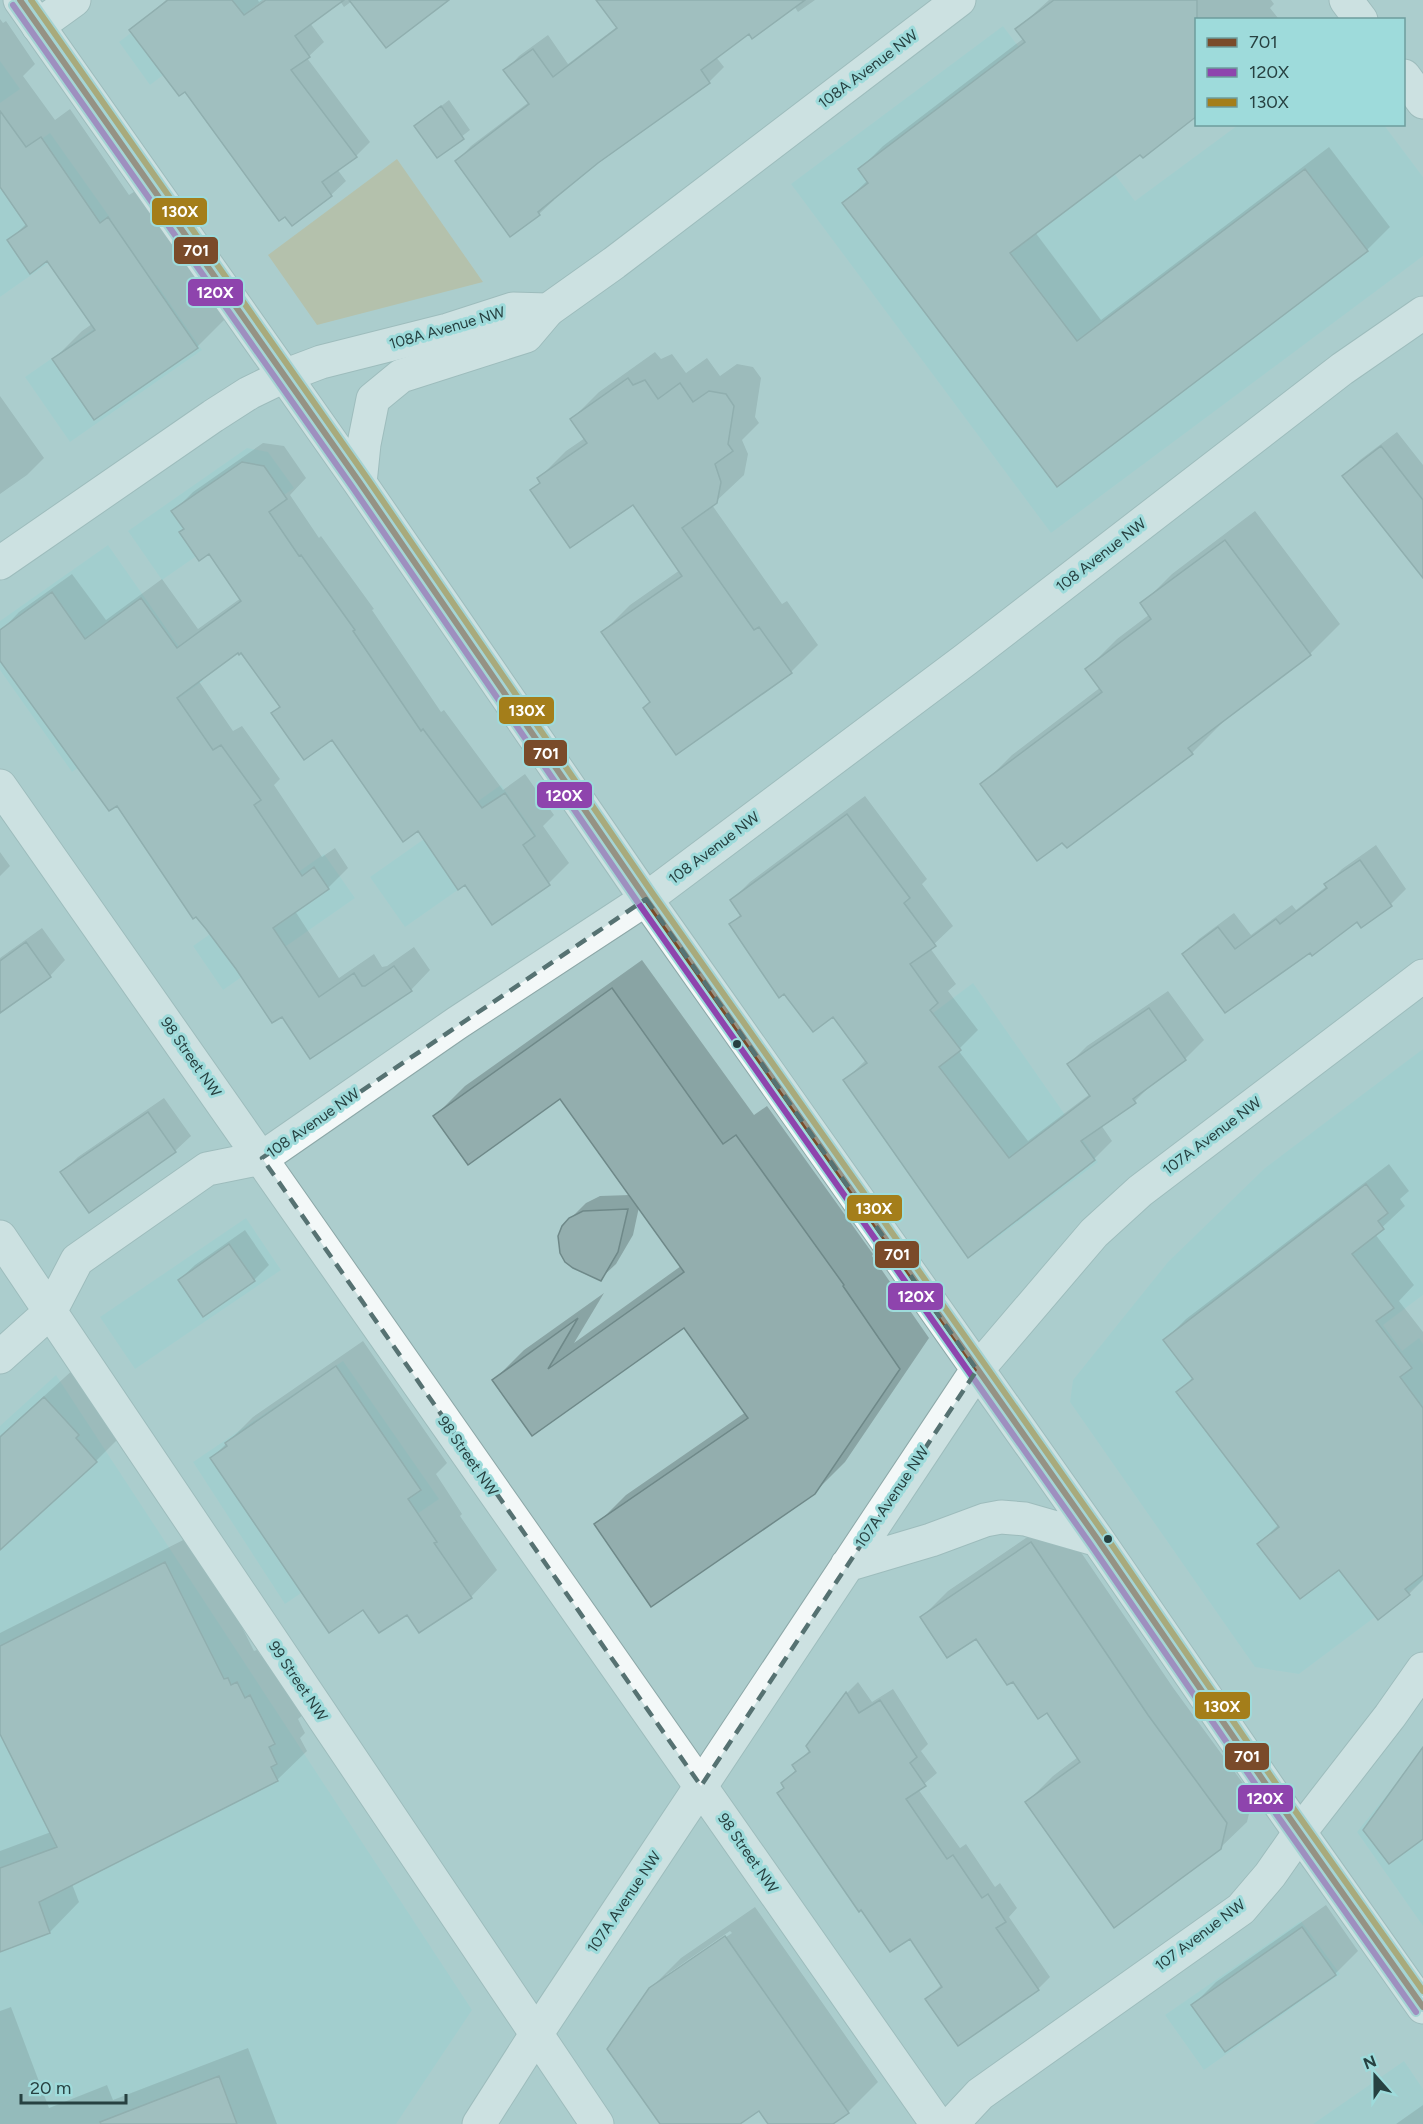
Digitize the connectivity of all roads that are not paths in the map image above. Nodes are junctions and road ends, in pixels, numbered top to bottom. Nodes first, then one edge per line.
1 (20, 0) edge
2 (74, 0) edge
3 (959, 0) edge
4 (1346, 0) edge
5 (1360, 18) edge
6 (38, 26) junction
7 (1405, 77) edge
8 (1423, 102) edge
9 (548, 310) junction
10 (1423, 313) edge
11 (284, 376) junction
12 (360, 483) junction
13 (0, 563) edge
14 (0, 786) edge
15 (646, 899) junction
16 (1423, 976) edge
17 (262, 1158) junction
18 (0, 1237) edge
19 (50, 1312) junction
20 (0, 1357) edge
21 (977, 1370) junction
22 (1098, 1540) junction
23 (847, 1565) junction
24 (1423, 1669) edge
25 (701, 1786) junction
26 (1300, 1832) junction
27 (1423, 2007) edge
28 (537, 2033) junction
29 (479, 2124) edge
30 (597, 2124) edge
31 (937, 2124) edge
32 (952, 2124) edge

1 - 6 street
2 - 6 street
3 - 9 street, 108A Avenue NW
4 - 5 street
6 - 11 street
7 - 8 street
9 - 11 street, 108A Avenue NW
9 - 12 street
10 - 15 street, 108 Avenue NW
11 - 12 street
11 - 13 street, 108A Avenue NW
12 - 15 street
14 - 17 street, 98 Street NW
15 - 17 street, 108 Avenue NW
15 - 21 street
16 - 21 street, 107A Avenue NW
17 - 19 street, 108 Avenue NW
17 - 25 street, 98 Street NW
18 - 19 street, 99 Street NW
19 - 20 street, 108 Avenue NW
19 - 28 street, 99 Street NW
21 - 22 street
21 - 23 street, 107A Avenue NW
22 - 23 street
22 - 26 street
23 - 25 street, 107A Avenue NW
24 - 26 street, 107 Avenue NW
25 - 28 street, 107A Avenue NW
25 - 31 street, 98 Street NW
26 - 27 street
26 - 32 street, 107 Avenue NW
28 - 29 street, 107A Avenue NW
28 - 30 street, 99 Street NW

